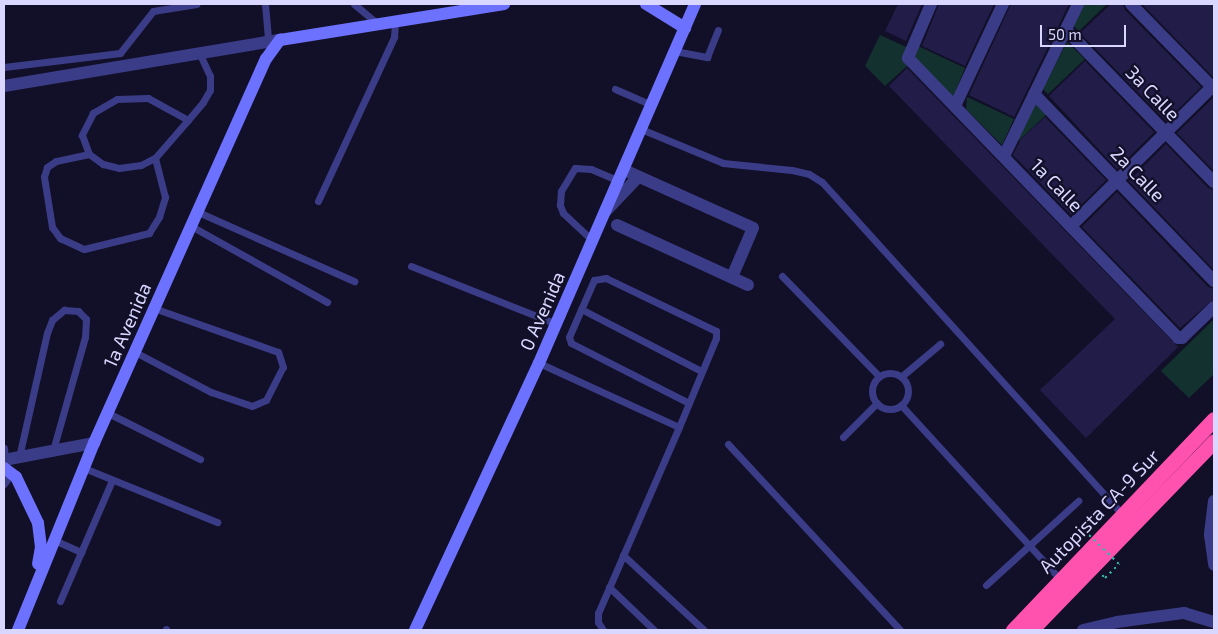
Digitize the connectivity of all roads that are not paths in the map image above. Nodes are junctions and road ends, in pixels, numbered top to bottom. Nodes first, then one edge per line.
1 (196, 4) edge
2 (265, 4) edge
3 (354, 4) edge
4 (504, 4) edge
5 (646, 4) edge
6 (695, 4) edge
7 (931, 4) edge
8 (1003, 4) edge
9 (1078, 4) edge
10 (1131, 4) edge
11 (395, 22) junction
12 (378, 24) junction
13 (685, 28) junction
14 (718, 30) dead end
15 (1066, 30) junction
16 (274, 40) junction
17 (675, 51) junction
18 (199, 52) junction
19 (4, 67) edge
20 (4, 86) edge
21 (1214, 87) edge
22 (615, 89) dead end
23 (1034, 94) junction
24 (652, 105) junction
25 (955, 106) junction
26 (188, 120) junction
27 (642, 129) junction
28 (1166, 132) junction
29 (89, 154) junction
30 (1004, 156) junction
31 (154, 158) junction
32 (621, 176) junction
33 (638, 177) junction
34 (1118, 179) junction
35 (1214, 182) edge
36 (318, 201) dead end
37 (606, 211) junction
38 (198, 212) junction
39 (617, 225) dead end
40 (192, 226) junction
41 (1071, 226) junction
42 (593, 241) junction
43 (411, 266) dead end
44 (782, 276) dead end
45 (732, 277) junction
46 (354, 281) dead end
47 (1214, 281) edge
48 (748, 284) dead end
49 (327, 302) dead end
50 (1214, 307) edge
51 (154, 308) junction
52 (581, 309) junction
53 (557, 324) junction
54 (940, 344) dead end
55 (135, 352) junction
56 (539, 363) junction
57 (701, 371) junction
58 (879, 376) junction
59 (902, 376) junction
60 (689, 403) junction
61 (877, 403) junction
62 (901, 405) junction
63 (108, 413) junction
64 (1214, 419) edge
65 (679, 427) junction
66 (843, 437) dead end
67 (1214, 441) edge
68 (94, 443) junction
69 (728, 444) dead end
70 (53, 450) junction
71 (19, 457) junction
72 (200, 458) dead end
73 (6, 462) edge
74 (84, 468) junction
75 (112, 480) junction
76 (4, 484) edge
77 (1078, 501) dead end
78 (1214, 501) edge
79 (1123, 515) junction
80 (216, 522) dead end
81 (54, 540) junction
82 (1030, 546) junction
83 (81, 552) junction
84 (623, 555) junction
85 (1214, 565) edge
86 (1061, 580) junction
87 (35, 584) junction
88 (986, 585) dead end
89 (609, 588) junction
90 (60, 601) dead end
91 (1214, 622) edge
92 (18, 630) edge
93 (415, 630) edge
94 (603, 630) edge
95 (654, 630) edge
96 (704, 630) edge
97 (900, 630) edge
98 (1013, 630) edge
99 (1031, 630) edge
100 (1083, 630) edge

1 - 19 lane
2 - 16 lane
3 - 12 lane
4 - 11 street
5 - 13 street
6 - 13 street, 0 Avenida
7 - 25 street, 1a Calle
8 - 25 street
9 - 15 street
10 - 21 street
11 - 12 street
11 - 36 lane
12 - 16 street
13 - 17 street, 0 Avenida
14 - 17 lane
15 - 23 street
15 - 28 street, 3a Calle
16 - 18 street
16 - 38 street, 1a Avenida
17 - 24 street, 0 Avenida
18 - 20 street
18 - 26 lane
21 - 28 street
22 - 24 lane
23 - 30 street
23 - 34 street, 2a Calle
24 - 27 street, 0 Avenida
25 - 30 street, 1a Calle
26 - 29 lane
26 - 31 lane
27 - 32 street, 0 Avenida
27 - 79 lane
28 - 34 street
28 - 35 street, 3a Calle
29 - 31 lane
29 - 31 lane
30 - 41 street, 1a Calle
32 - 33 street
32 - 37 street, 0 Avenida
32 - 42 lane
33 - 37 street
33 - 45 street
34 - 41 street
34 - 47 street, 2a Calle
37 - 42 street, 0 Avenida
38 - 40 street, 1a Avenida
38 - 46 lane
39 - 45 street
40 - 49 lane
40 - 51 street, 1a Avenida
41 - 50 street, 1a Calle
42 - 53 street, 0 Avenida
43 - 53 lane
44 - 58 lane
45 - 48 street
51 - 55 street, 1a Avenida
51 - 55 lane
52 - 57 lane
52 - 57 lane
52 - 60 lane
53 - 56 street, 0 Avenida
54 - 59 lane
55 - 63 street, 1a Avenida
56 - 65 lane
56 - 93 street, 0 Avenida
57 - 60 lane
58 - 59 lane
58 - 61 lane
59 - 62 lane
60 - 65 lane
61 - 62 lane
61 - 66 lane
62 - 82 lane
63 - 68 street, 1a Avenida
63 - 72 lane
64 - 79 highway, Autopista CA-9 Sur
65 - 84 lane
67 - 99 highway, Autopista CA-9 Sur
68 - 70 street
68 - 74 street, 1a Avenida
69 - 97 lane
70 - 71 street
70 - 71 lane
71 - 73 street
73 - 76 lane
73 - 87 street
74 - 75 lane
74 - 81 street, 1a Avenida
75 - 80 lane
75 - 83 lane
77 - 82 lane
78 - 85 street
79 - 86 highway, Autopista CA-9 Sur
81 - 83 lane
81 - 87 street, 1a Avenida
82 - 86 lane
82 - 88 lane
83 - 90 lane
84 - 89 lane
84 - 96 lane
86 - 98 highway, Autopista CA-9 Sur
87 - 92 street, 1a Avenida
89 - 94 lane
89 - 95 lane
91 - 100 street

